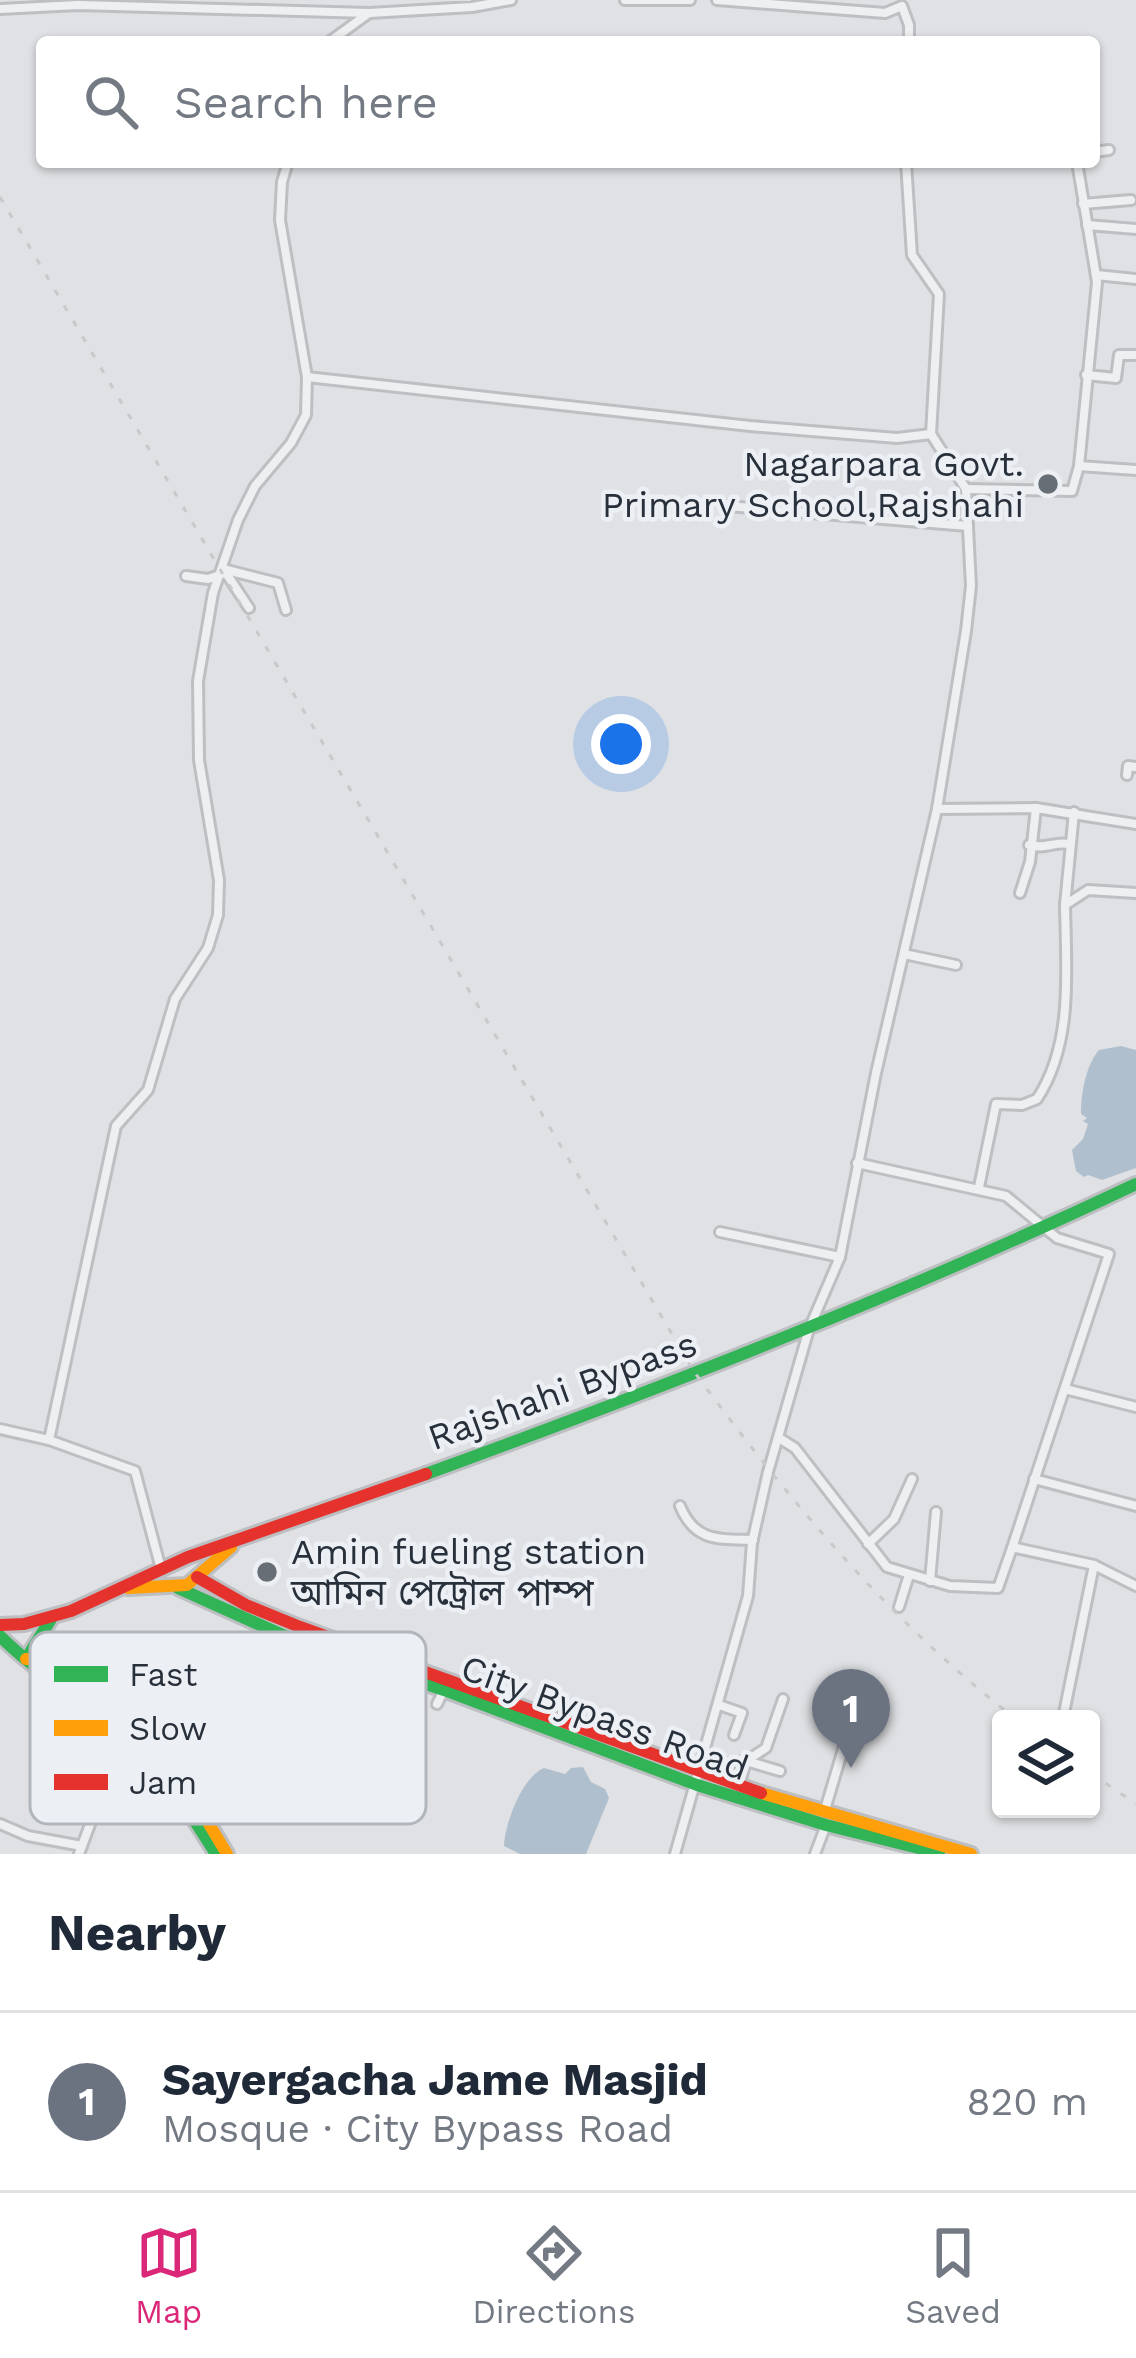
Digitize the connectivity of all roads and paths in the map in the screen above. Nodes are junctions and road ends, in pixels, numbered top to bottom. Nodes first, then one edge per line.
1 (511, 0) edge
2 (626, 0) edge
3 (690, 0) edge
4 (717, 0) edge
5 (21, 3) edge
6 (901, 3) edge
7 (0, 9) edge
8 (369, 13) junction
9 (337, 36) edge
10 (909, 36) edge
11 (1109, 150) dead end
12 (1100, 151) edge
13 (286, 168) edge
14 (906, 168) edge
15 (1078, 168) edge
16 (1131, 200) dead end
17 (1083, 205) junction
18 (1087, 225) junction
19 (1136, 229) edge
20 (1096, 275) junction
21 (1136, 279) edge
22 (1136, 355) edge
23 (1086, 375) junction
24 (307, 376) junction
25 (931, 434) junction
26 (1079, 466) junction
27 (1136, 470) edge
28 (966, 489) junction
29 (727, 506) dead end
30 (968, 526) junction
31 (222, 572) junction
32 (186, 576) dead end
33 (249, 608) dead end
34 (286, 610) dead end
35 (1136, 767) edge
36 (1127, 775) dead end
37 (1036, 808) junction
38 (937, 809) junction
39 (1074, 812) junction
40 (1136, 824) edge
41 (1069, 844) junction
42 (1029, 845) junction
43 (1020, 893) dead end
44 (1136, 893) edge
45 (1065, 904) junction
46 (904, 954) junction
47 (956, 965) dead end
48 (857, 1163) junction
49 (1136, 1184) edge
50 (980, 1187) junction
51 (1045, 1229) junction
52 (720, 1232) dead end
53 (840, 1257) junction
54 (809, 1329) junction
55 (1065, 1389) junction
56 (1136, 1407) edge
57 (0, 1429) edge
58 (779, 1438) junction
59 (49, 1440) junction
60 (912, 1479) dead end
61 (1034, 1479) junction
62 (680, 1506) dead end
63 (1136, 1506) edge
64 (936, 1512) dead end
65 (753, 1540) junction
66 (234, 1544) junction
67 (868, 1544) junction
68 (1012, 1548) junction
69 (188, 1556) junction
70 (1094, 1564) junction
71 (161, 1569) junction
72 (909, 1575) junction
73 (197, 1577) junction
74 (930, 1580) junction
75 (1136, 1586) edge
76 (178, 1588) junction
77 (115, 1589) junction
78 (899, 1606) dead end
79 (52, 1618) junction
80 (0, 1625) edge
81 (43, 1632) edge
82 (276, 1632) edge
83 (317, 1632) edge
84 (0, 1636) edge
85 (30, 1653) edge
86 (26, 1659) junction
87 (30, 1659) edge
88 (30, 1665) edge
89 (426, 1674) edge
90 (426, 1684) edge
91 (444, 1690) junction
92 (783, 1699) dead end
93 (436, 1704) dead end
94 (719, 1706) junction
95 (855, 1709) dead end
96 (1065, 1710) edge
97 (734, 1735) dead end
98 (746, 1761) junction
99 (780, 1771) dead end
100 (698, 1779) junction
101 (738, 1787) junction
102 (825, 1819) junction
103 (0, 1824) edge
104 (197, 1824) edge
105 (209, 1824) edge
106 (80, 1850) edge
107 (216, 1854) edge
108 (227, 1854) edge
109 (675, 1854) edge
110 (814, 1854) edge
111 (942, 1854) edge
112 (971, 1854) edge

1 - 8 street
2 - 3 street
4 - 6 street
5 - 7 street
5 - 8 street
6 - 10 street
8 - 9 street
11 - 12 street
13 - 24 street
14 - 25 street
15 - 17 street
16 - 17 street
17 - 18 street
18 - 19 street
18 - 20 street
20 - 21 street
20 - 23 street
22 - 23 street
23 - 26 street
24 - 25 street
24 - 31 street
25 - 28 street
26 - 27 street
26 - 28 street
28 - 30 street
29 - 30 street
30 - 38 street
31 - 32 street
31 - 33 street
31 - 34 street
31 - 59 street
35 - 36 street
37 - 38 street
37 - 39 street
37 - 42 street
38 - 46 street
39 - 40 street
39 - 41 street
41 - 42 street
41 - 45 street
42 - 43 street
44 - 45 street
45 - 50 street
46 - 47 street
46 - 48 street
48 - 50 street
48 - 53 street
49 - 51 main road, Rajshahi Bypass
50 - 51 street
51 - 54 main road, Rajshahi Bypass
51 - 55 street
52 - 53 street
53 - 54 street
54 - 58 street
54 - 66 main road, Rajshahi Bypass
55 - 56 street
55 - 61 street
57 - 59 street
58 - 65 street
58 - 67 street
59 - 71 street
60 - 67 street
61 - 63 street
61 - 68 street
62 - 65 street
64 - 74 street
65 - 94 street
66 - 69 main road, Rajshahi Bypass
66 - 73 main road
67 - 72 street
68 - 70 street
68 - 74 street
69 - 71 main road, Rajshahi Bypass
69 - 73 main road
70 - 75 street
70 - 96 street
71 - 77 main road, Rajshahi Bypass
72 - 74 street
72 - 78 street
73 - 76 main road
73 - 83 main road
76 - 77 main road, City Bypass Road
76 - 82 main road, City Bypass Road
77 - 79 main road, Rajshahi Bypass
79 - 80 main road, Rajshahi Bypass
79 - 81 main road
84 - 86 main road
85 - 86 main road
86 - 87 main road
86 - 88 main road
89 - 100 main road
90 - 91 main road, City Bypass Road
91 - 93 street
91 - 100 main road, City Bypass Road
92 - 98 street
94 - 97 street
94 - 100 street
95 - 102 street
98 - 99 street
98 - 100 street
98 - 101 street
100 - 101 main road
100 - 102 main road, City Bypass Road
100 - 109 street
101 - 102 main road
102 - 110 street
102 - 111 main road, City Bypass Road
102 - 112 main road
103 - 106 street
104 - 107 main road
105 - 108 main road

